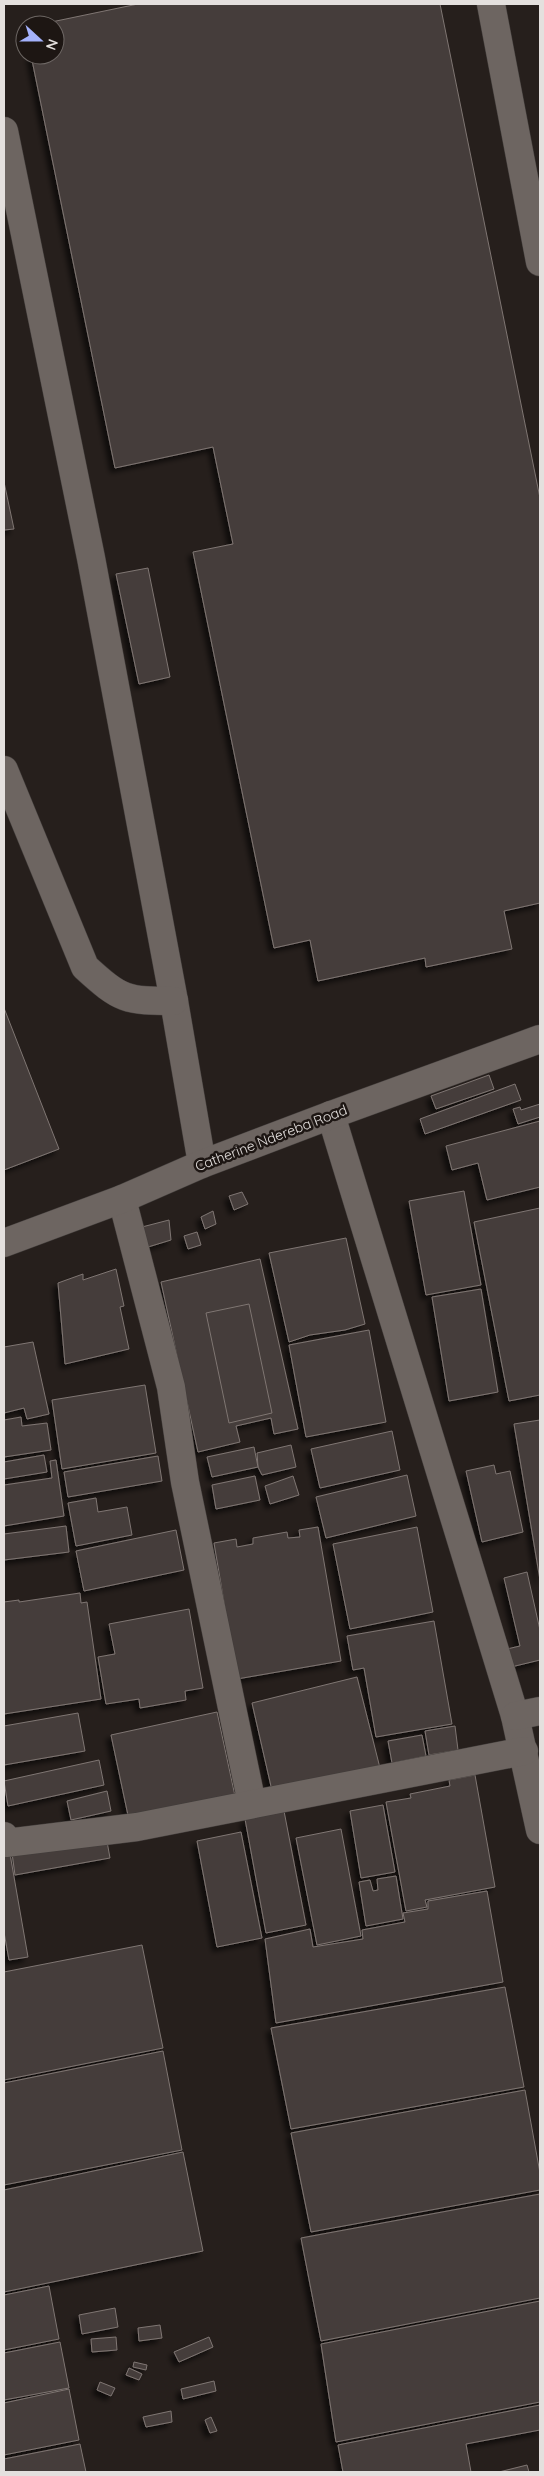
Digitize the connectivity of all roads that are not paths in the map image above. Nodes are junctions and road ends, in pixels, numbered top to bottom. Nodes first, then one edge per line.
1 (491, 4) edge
2 (4, 131) edge
3 (540, 262) edge
4 (4, 770) edge
5 (174, 1001) junction
6 (540, 1039) edge
7 (332, 1114) junction
8 (202, 1164) junction
9 (122, 1199) junction
10 (4, 1243) edge
11 (528, 1714) edge
12 (524, 1751) junction
13 (252, 1804) junction
14 (540, 1830) edge
15 (4, 1841) edge

1 - 3 street
2 - 5 street
4 - 5 street
5 - 8 street
6 - 7 street, Catherine Ndereba Road
7 - 8 street, Catherine Ndereba Road
7 - 11 street
8 - 9 street, Catherine Ndereba Road
9 - 10 street, Catherine Ndereba Road
9 - 13 street
11 - 12 street
12 - 13 street
12 - 14 street
13 - 15 street

